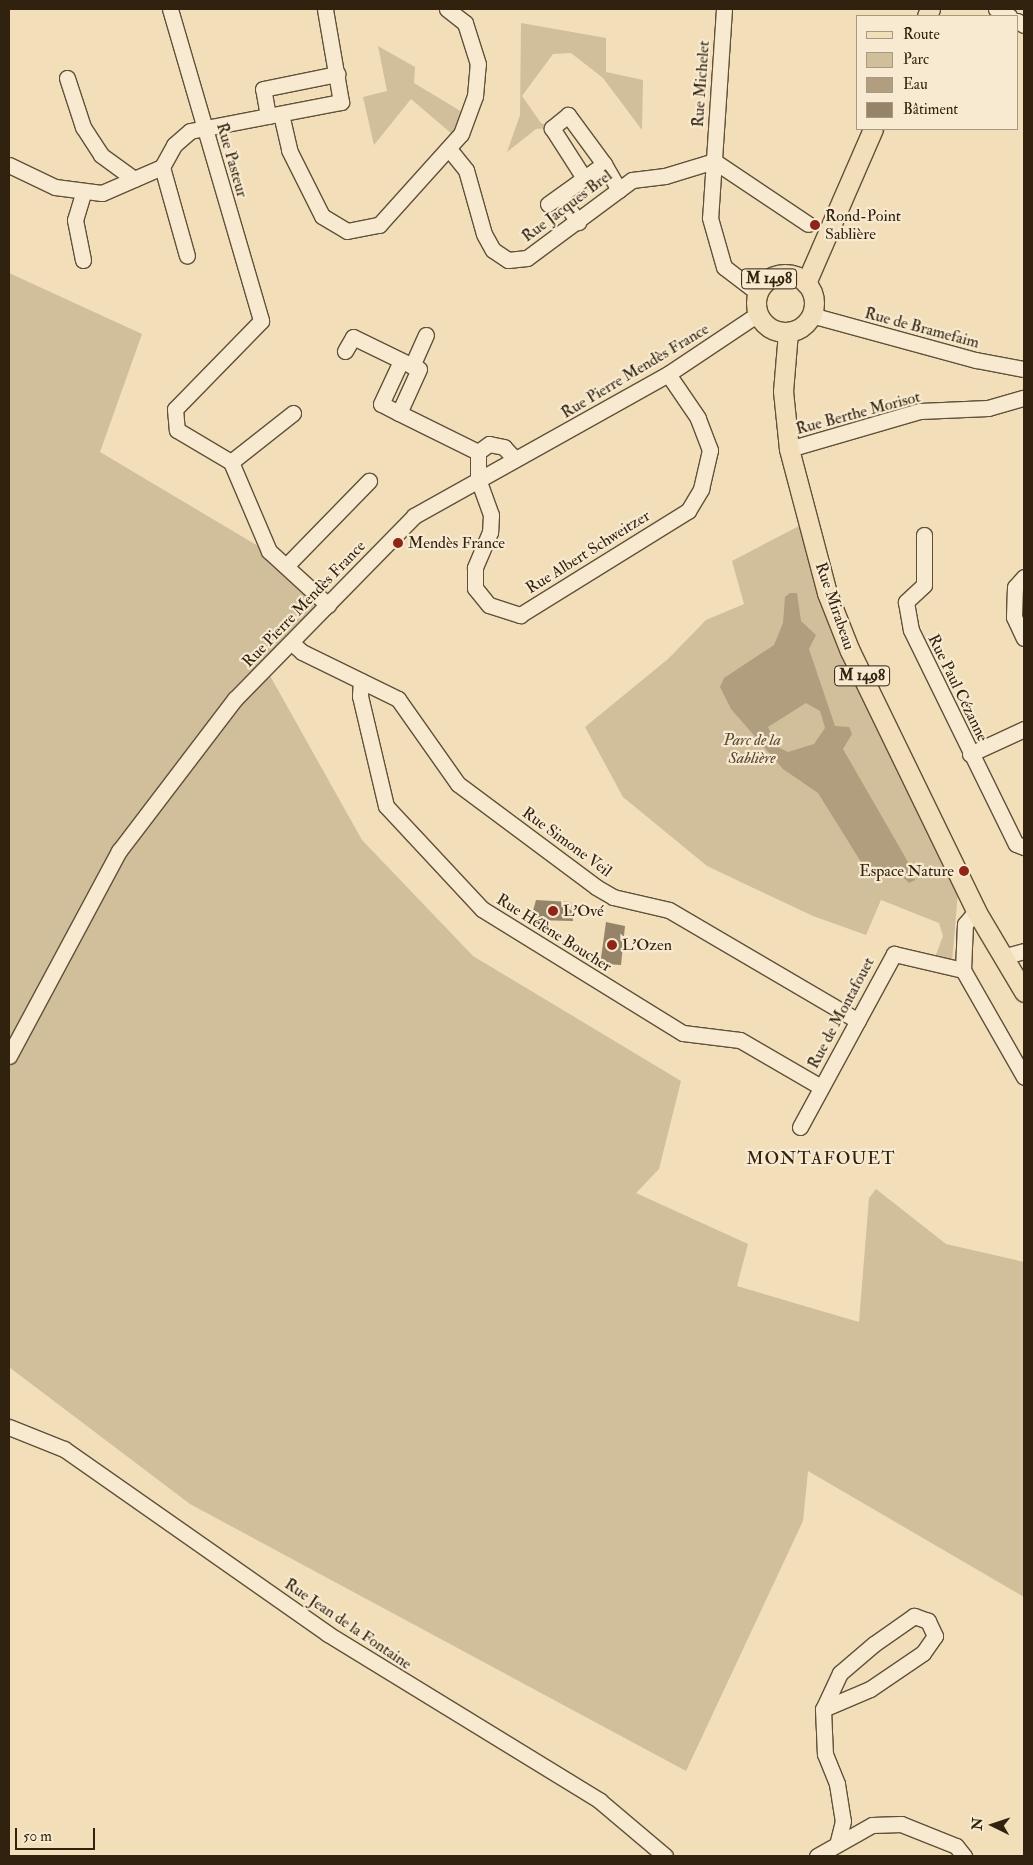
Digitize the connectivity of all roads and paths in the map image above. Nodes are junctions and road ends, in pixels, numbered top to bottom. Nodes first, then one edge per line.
1 (170, 9) edge
2 (325, 9) edge
3 (447, 9) edge
4 (724, 9) edge
5 (996, 9) edge
6 (1007, 15) edge
7 (336, 74) junction
8 (67, 78) dead end
9 (275, 115) junction
10 (205, 130) junction
11 (873, 130) edge
12 (449, 149) junction
13 (714, 161) junction
14 (604, 164) junction
15 (9, 165) edge
16 (162, 167) junction
17 (584, 178) junction
18 (134, 179) junction
19 (619, 190) junction
20 (84, 194) junction
21 (578, 222) junction
22 (808, 224) dead end
23 (187, 256) dead end
24 (83, 260) dead end
25 (806, 284) junction
26 (758, 293) junction
27 (758, 314) junction
28 (811, 315) junction
29 (788, 332) junction
30 (426, 335) dead end
31 (345, 351) dead end
32 (407, 363) junction
33 (1024, 369) edge
34 (668, 374) junction
35 (1024, 398) edge
36 (293, 413) dead end
37 (796, 448) junction
38 (478, 452) junction
39 (515, 459) junction
40 (231, 462) junction
41 (478, 479) junction
42 (370, 481) dead end
43 (924, 535) dead end
44 (286, 566) junction
45 (1024, 577) edge
46 (328, 605) junction
47 (1024, 638) edge
48 (292, 643) junction
49 (361, 681) junction
50 (1024, 728) edge
51 (970, 754) junction
52 (1024, 847) edge
53 (976, 911) junction
54 (1024, 951) edge
55 (1002, 957) junction
56 (963, 970) junction
57 (1024, 992) edge
58 (858, 1021) junction
59 (9, 1056) edge
60 (1024, 1077) edge
61 (821, 1087) junction
62 (800, 1127) dead end
63 (9, 1427) edge
64 (823, 1709) junction
65 (838, 1841) junction
66 (665, 1856) edge
67 (817, 1856) edge
68 (964, 1856) edge

1 - 10 street, Rue Pasteur
2 - 7 street
3 - 12 street
4 - 13 street, Rue Michelet
5 - 6 street
7 - 9 street
7 - 9 street
8 - 18 street
9 - 10 street
9 - 12 street
10 - 16 street
10 - 40 street, Rue Pasteur
11 - 25 main road, M 1498
12 - 21 street, Rue Jacques Brel
13 - 19 street, Rue Jacques Brel
13 - 22 street
13 - 26 street, Rue Michelet
14 - 17 street
14 - 17 street
14 - 19 street
15 - 20 street
16 - 18 street
16 - 23 street
17 - 21 street
18 - 20 street
19 - 21 street, Rue Jacques Brel
20 - 24 street
25 - 26 main road, M 1498
25 - 28 main road, M 1498
26 - 27 main road, M 1498
27 - 29 main road, M 1498
27 - 34 street, Rue Pierre Mendès France
28 - 29 main road
28 - 33 street, Rue de Bramefaim
29 - 37 main road, Rue Mirabeau / M 1498
30 - 32 street
31 - 32 street
32 - 38 street
34 - 39 street, Rue Pierre Mendès France
34 - 41 street, Rue Albert Schweitzer
35 - 37 street, Rue Berthe Morisot
36 - 40 street
37 - 53 main road, Rue Mirabeau / M 1498
38 - 39 street
38 - 41 street, Rue Albert Schweitzer
39 - 41 street, Rue Pierre Mendès France
40 - 44 street
41 - 46 street, Rue Pierre Mendès France
42 - 44 street
43 - 51 street, Rue Paul Cézanne
44 - 46 street
45 - 47 street
46 - 48 street, Rue Pierre Mendès France
48 - 49 street, Rue Simone Veil
48 - 59 street, Rue Pierre Mendès France
49 - 58 street, Rue Simone Veil
49 - 61 street, Rue Hélène Boucher
50 - 51 street
51 - 52 street, Rue Paul Cézanne
53 - 55 main road, Rue Mirabeau / M 1498
53 - 56 street
54 - 55 street
55 - 57 main road, Rue Mirabeau / M 1498
56 - 58 street, Rue de Montafouet
56 - 60 street
58 - 61 street, Rue de Montafouet
61 - 62 street, Rue de Montafouet
63 - 66 street, Rue Jean de la Fontaine
64 - 64 street
64 - 65 street
65 - 67 street
65 - 68 street

